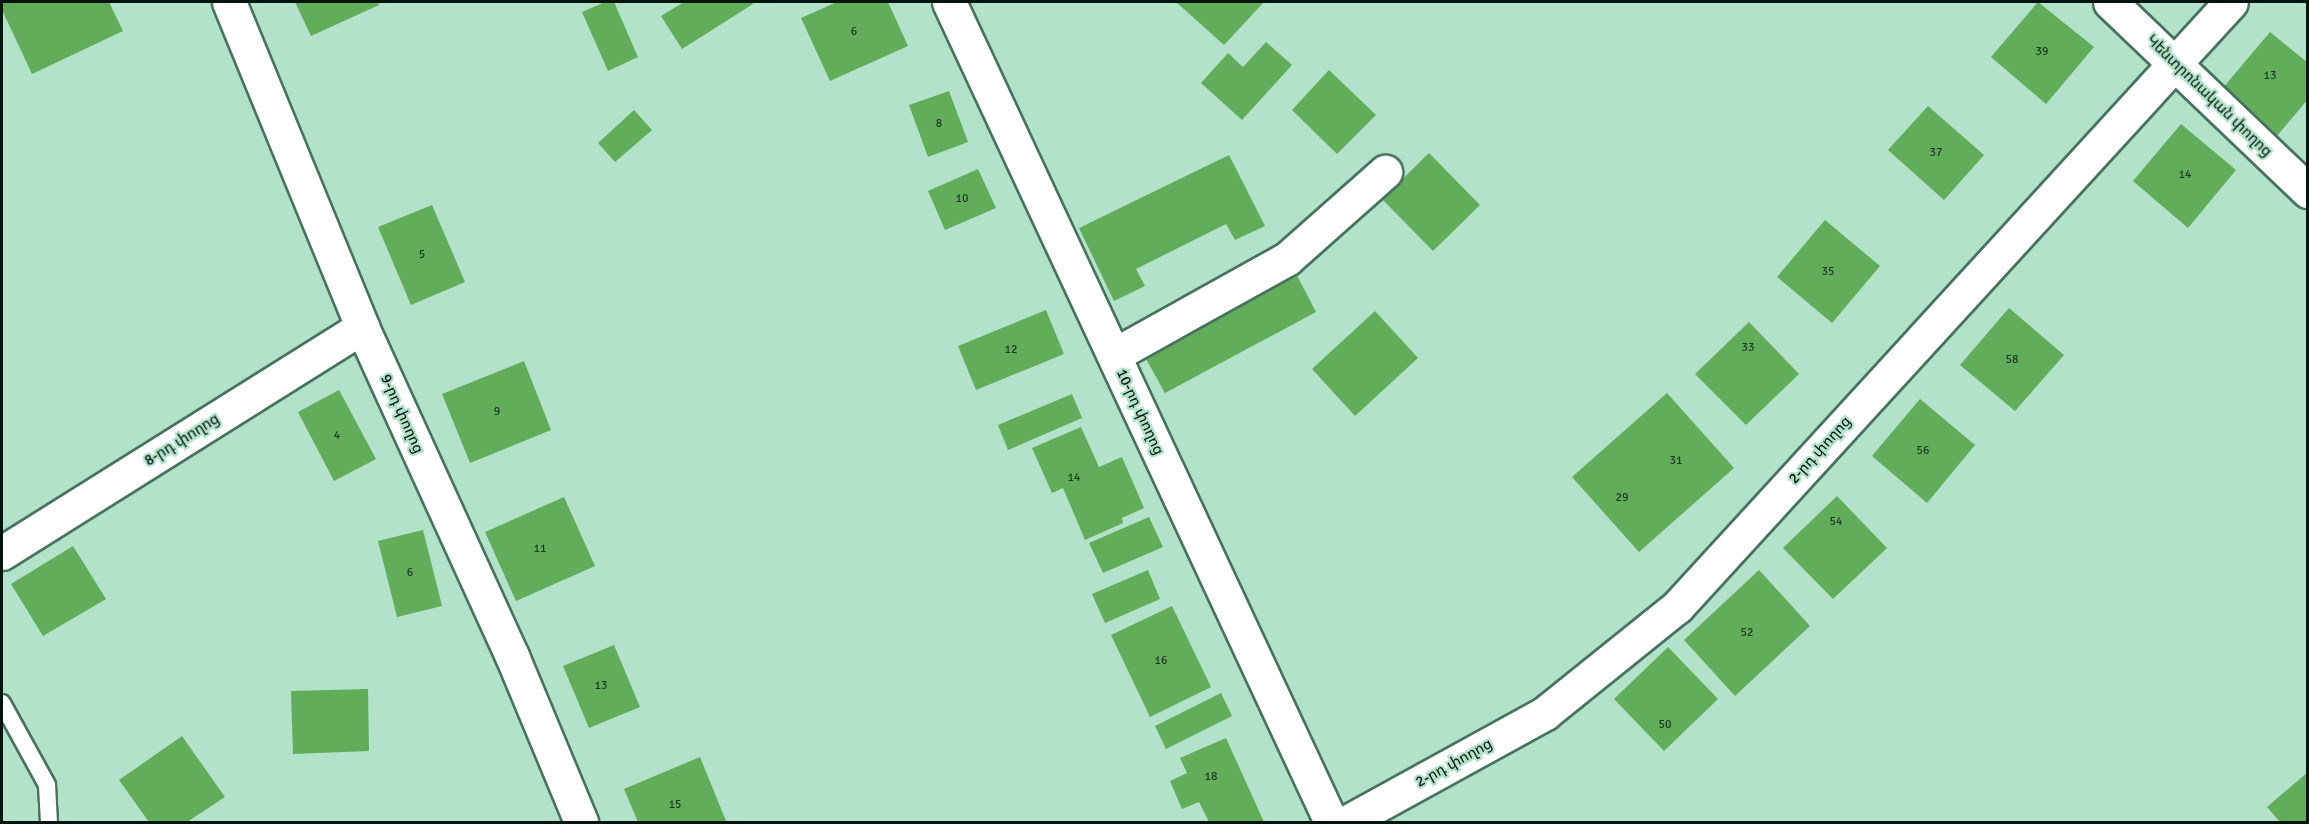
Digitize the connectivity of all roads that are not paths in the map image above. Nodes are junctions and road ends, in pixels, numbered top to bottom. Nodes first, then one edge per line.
1 (229, 2) edge
2 (949, 2) edge
3 (2110, 2) edge
4 (2231, 2) edge
5 (2175, 62) junction
6 (1385, 172) dead end
7 (2307, 191) edge
8 (362, 327) junction
9 (1113, 355) junction
10 (2, 553) edge
11 (2, 703) edge
12 (49, 822) edge
13 (581, 822) edge
14 (1331, 822) edge
15 (1347, 822) edge

1 - 8 street, 9-րդ փողոց
2 - 9 street, 10-րդ փողոց
3 - 5 street, Կենտրոնական փողոց
4 - 5 street, 2-րդ փողոց
5 - 7 street, Կենտրոնական փողոց
5 - 15 street, 2-րդ փողոց
6 - 9 street
8 - 10 street, 8-րդ փողոց
8 - 13 street, 9-րդ փողոց
9 - 14 street, 10-րդ փողոց
11 - 12 lane

